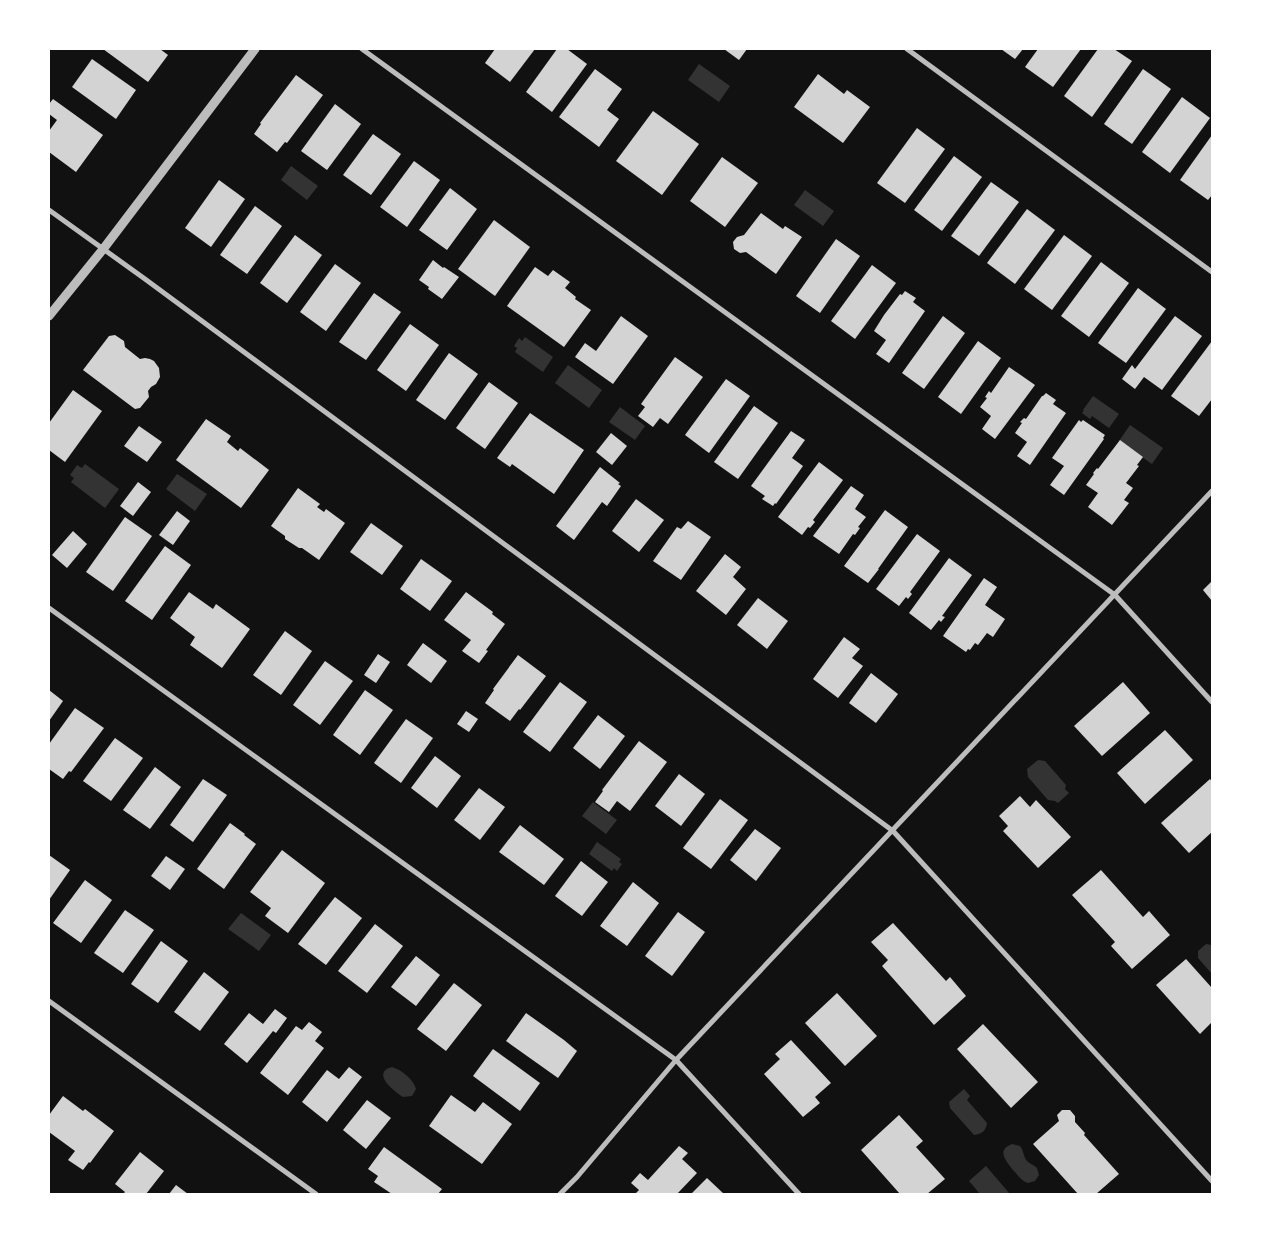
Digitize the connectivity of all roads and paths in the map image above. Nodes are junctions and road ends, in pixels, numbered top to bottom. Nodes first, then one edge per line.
1 (254, 49) edge
2 (362, 49) edge
3 (907, 49) edge
4 (49, 210) edge
5 (104, 248) junction
6 (1212, 272) edge
7 (49, 316) edge
8 (1212, 491) edge
9 (1115, 595) junction
10 (49, 608) edge
11 (1212, 702) edge
12 (893, 831) junction
13 (49, 1001) edge
14 (676, 1060) junction
15 (1212, 1181) edge
16 (316, 1194) edge
17 (560, 1194) edge
18 (799, 1194) edge

1 - 5 street
2 - 9 street
3 - 6 street
4 - 5 street
5 - 7 street
5 - 12 street
8 - 9 street
9 - 11 street
9 - 12 street
10 - 14 street
12 - 14 street
12 - 15 street
13 - 16 street
14 - 17 street
14 - 18 street

